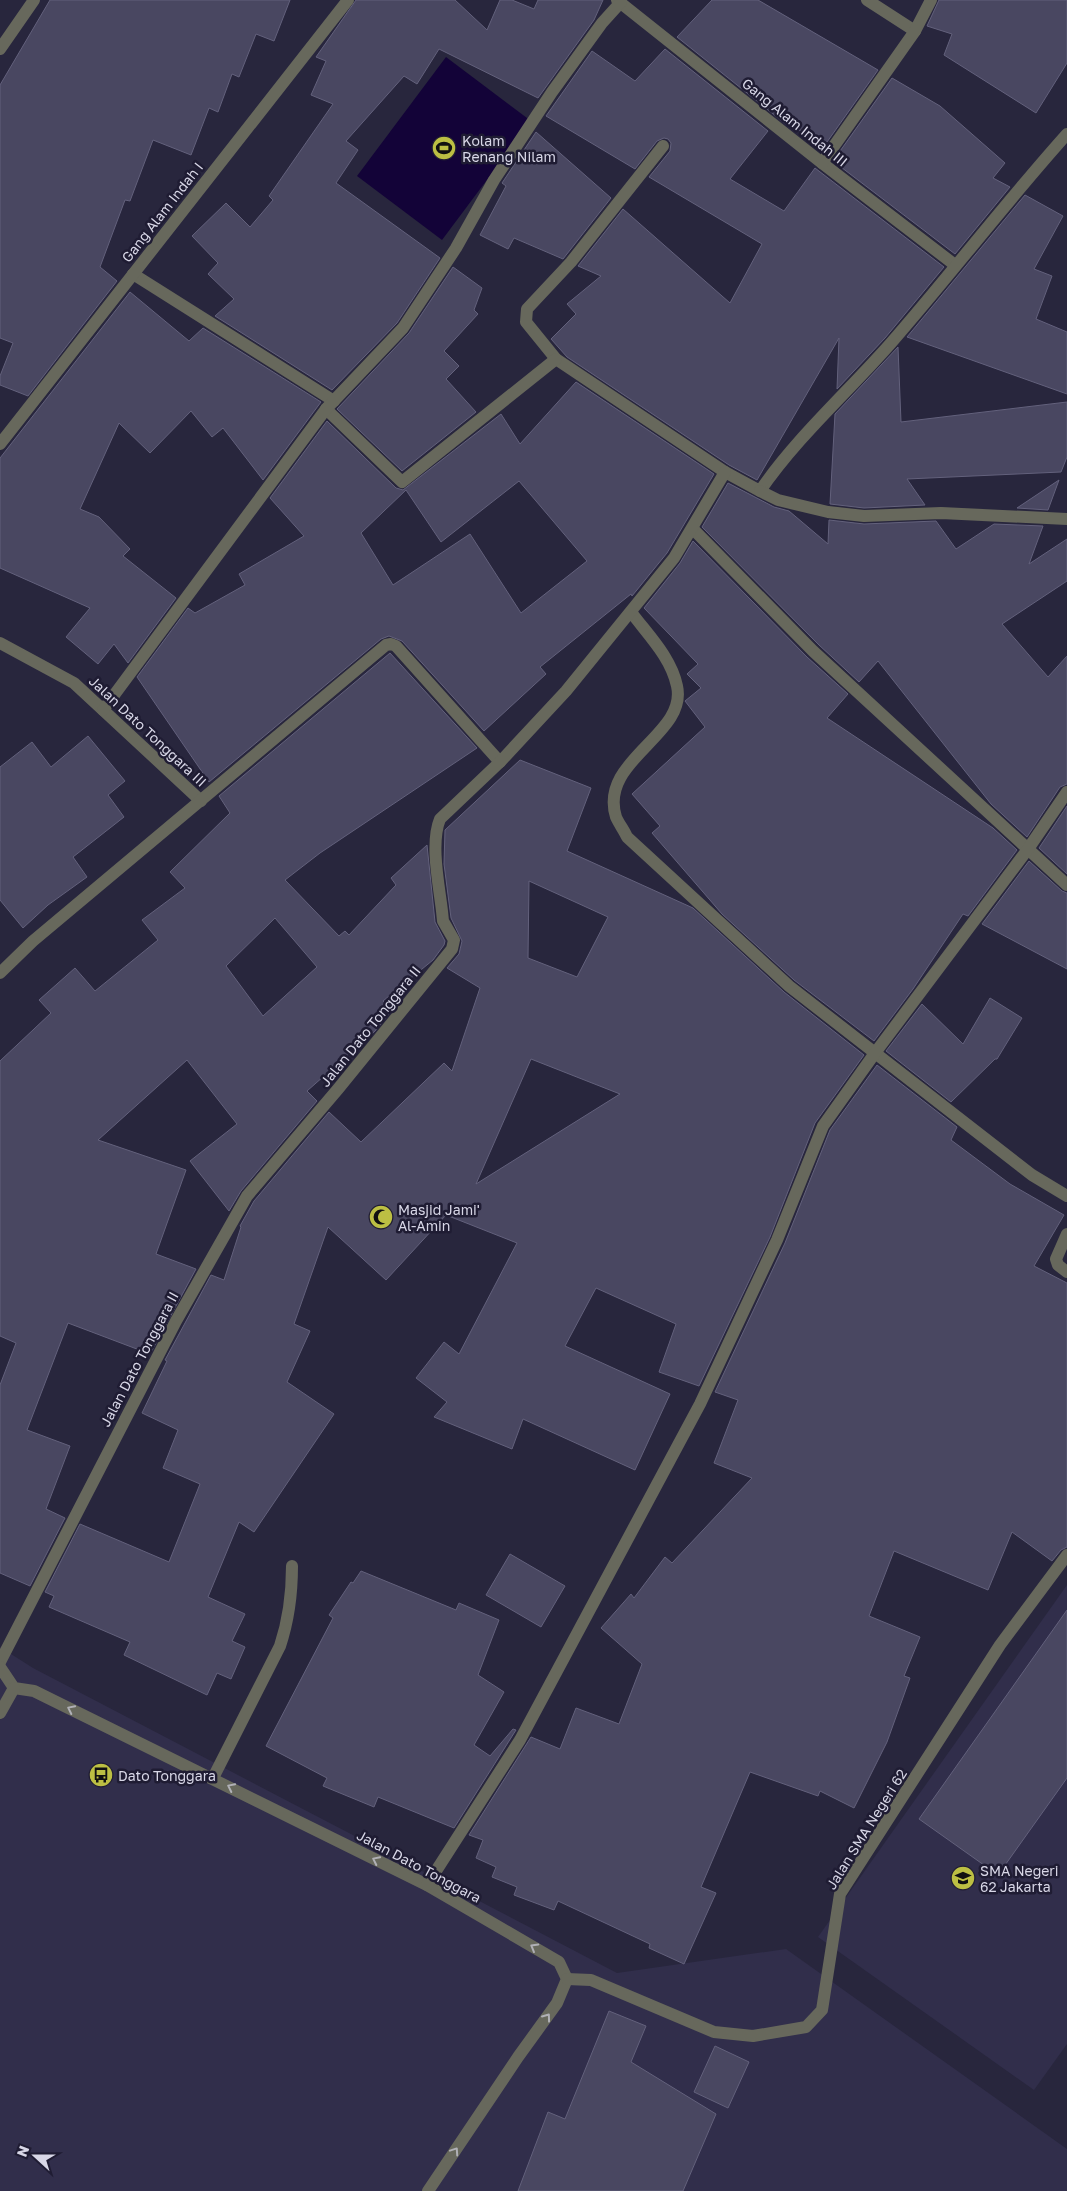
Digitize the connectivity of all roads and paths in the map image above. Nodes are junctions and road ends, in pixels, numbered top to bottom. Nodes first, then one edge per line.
1 (34, 0) edge
2 (348, 0) edge
3 (867, 0) edge
4 (931, 0) edge
5 (619, 1) edge
6 (915, 31) junction
7 (0, 49) edge
8 (1067, 134) edge
9 (663, 146) dead end
10 (822, 163) junction
11 (955, 265) junction
12 (133, 274) junction
13 (556, 359) junction
14 (330, 405) junction
15 (0, 444) edge
16 (726, 472) junction
17 (760, 491) junction
18 (1067, 519) edge
19 (693, 529) junction
20 (631, 612) junction
21 (0, 643) edge
22 (103, 710) junction
23 (500, 762) junction
24 (1067, 792) edge
25 (201, 801) junction
26 (1028, 849) junction
27 (1067, 885) edge
28 (0, 973) edge
29 (875, 1053) junction
30 (1067, 1196) edge
31 (1067, 1234) edge
32 (1067, 1272) edge
33 (1067, 1555) edge
34 (292, 1566) dead end
35 (0, 1662) edge
36 (0, 1667) edge
37 (14, 1688) junction
38 (0, 1713) edge
39 (213, 1778) junction
40 (427, 1885) junction
41 (567, 1979) junction
42 (428, 2191) edge

1 - 7 street
2 - 12 street, Gang Alam Indah I
3 - 6 street
4 - 6 street
5 - 10 street, Gang Alam Indah III
5 - 14 street
6 - 10 street
8 - 11 street
9 - 13 street
10 - 11 street, Gang Alam Indah III
11 - 17 street
12 - 14 street
12 - 15 street, Gang Alam Indah I
13 - 14 street
13 - 16 street
14 - 22 street
16 - 17 street
16 - 19 street, Jalan Dato Tonggara II
17 - 18 street
19 - 20 street, Jalan Dato Tonggara II
19 - 26 street
20 - 23 street, Jalan Dato Tonggara II
20 - 29 street
21 - 22 street, Jalan Dato Tonggara III
22 - 25 street, Jalan Dato Tonggara III
23 - 25 street
23 - 35 street, Jalan Dato Tonggara II
24 - 26 street
25 - 28 street, Jalan Dato Tonggara III
26 - 27 street
26 - 29 street
29 - 30 street
29 - 40 street
31 - 32 street
33 - 41 street, Jalan SMA Negeri 62
34 - 39 street
36 - 37 street
37 - 38 street
39 -> 37 street, Jalan Dato Tonggara
40 -> 39 street, Jalan Dato Tonggara
41 -> 40 street, Jalan Dato Tonggara
42 -> 41 street

